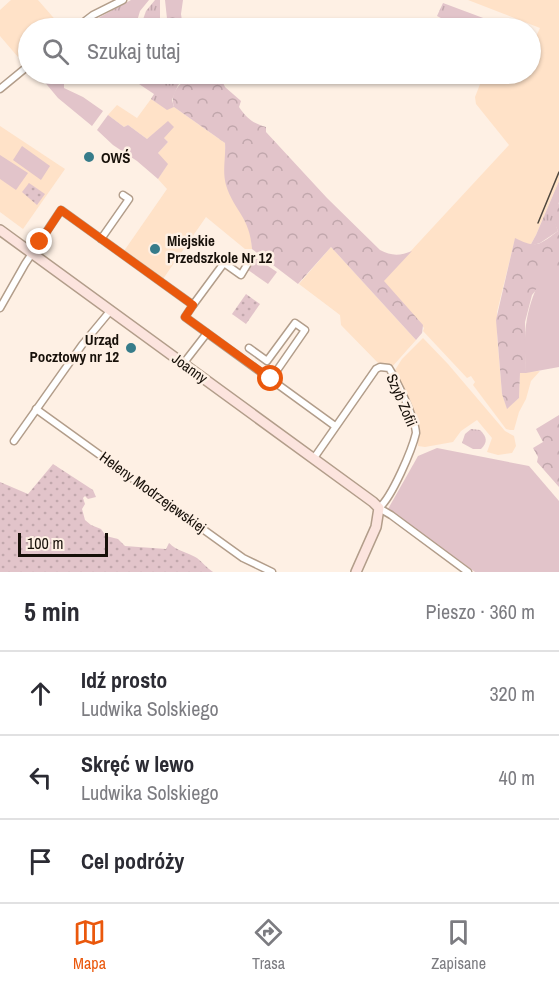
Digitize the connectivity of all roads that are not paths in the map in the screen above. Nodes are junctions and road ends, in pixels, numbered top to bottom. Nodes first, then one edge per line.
1 (123, 0) edge
2 (89, 18) edge
3 (18, 74) edge
4 (0, 89) edge
5 (123, 195) dead end
6 (0, 230) edge
7 (101, 238) junction
8 (32, 253) junction
9 (247, 265) dead end
10 (193, 305) junction
11 (0, 308) edge
12 (111, 310) junction
13 (207, 333) junction
14 (249, 348) dead end
15 (183, 364) junction
16 (271, 379) junction
17 (36, 409) junction
18 (335, 426) junction
19 (14, 441) dead end
20 (314, 458) junction
21 (379, 508) junction
22 (272, 572) edge
23 (356, 572) edge
24 (468, 572) edge

1 - 2 street
3 - 4 street
5 - 7 street
6 - 8 street, Joanny
7 - 8 street
7 - 10 street
8 - 11 street
8 - 12 street, Joanny
9 - 10 street
10 - 13 street
12 - 15 street, Joanny
12 - 17 street
13 - 15 street
13 - 16 street
14 - 16 street
15 - 20 street, Joanny
16 - 18 street
17 - 19 street
17 - 22 street, Heleny Modrzejewskiej
18 - 20 street
18 - 21 street, Szyb Zofii
20 - 21 street, Joanny
21 - 23 street
21 - 24 street

